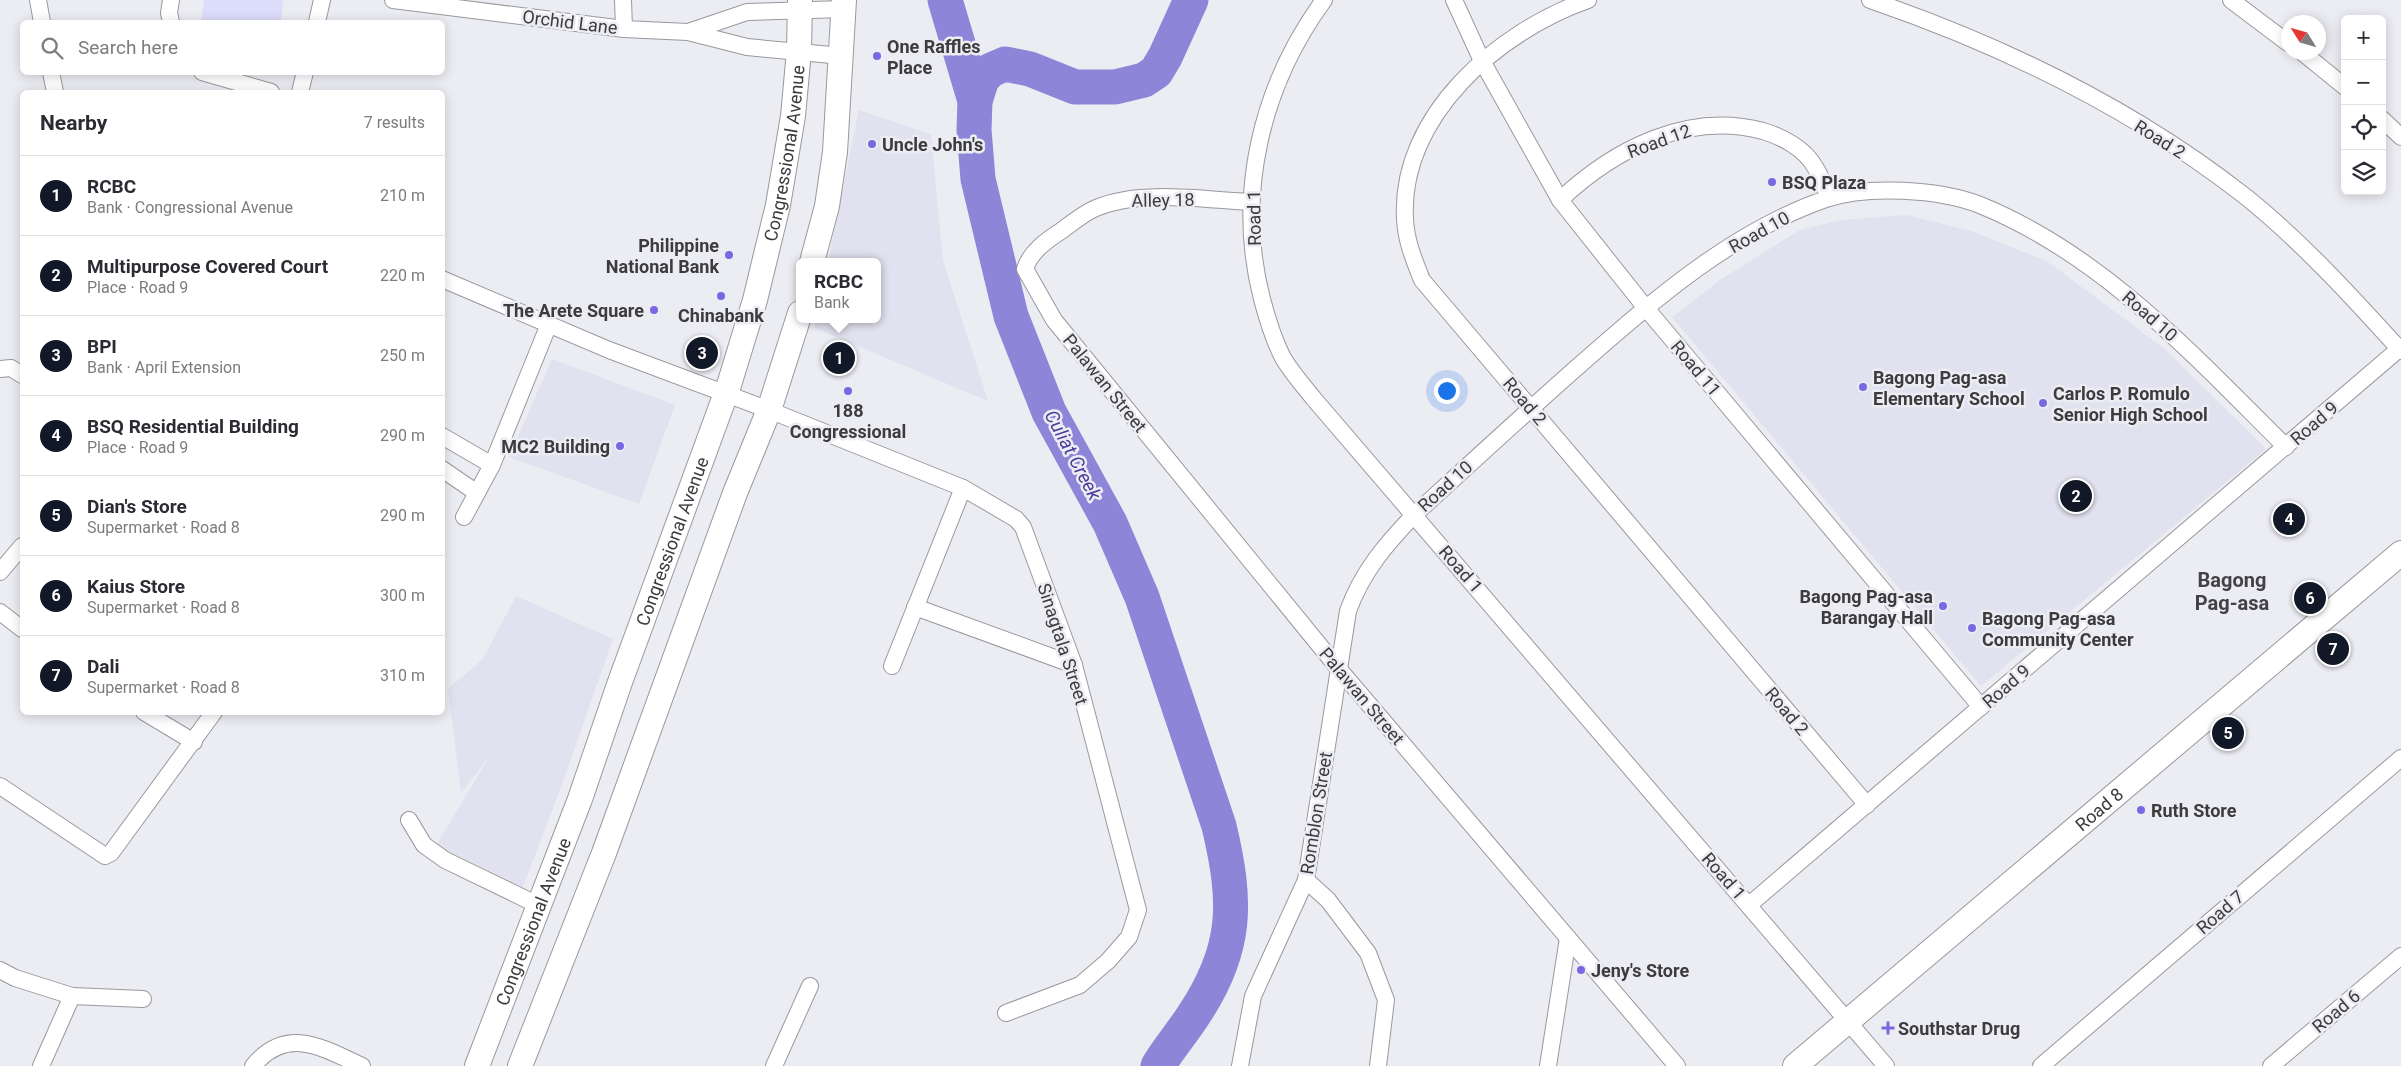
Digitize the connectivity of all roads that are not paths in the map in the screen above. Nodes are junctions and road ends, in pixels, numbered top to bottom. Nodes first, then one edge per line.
1 (38, 0) edge
2 (171, 0) edge
3 (322, 0) edge
4 (393, 0) edge
5 (623, 0) edge
6 (1324, 0) edge
7 (1454, 0) edge
8 (1588, 0) edge
9 (1870, 0) edge
10 (2231, 0) edge
11 (800, 5) edge
12 (844, 5) edge
13 (42, 20) edge
14 (171, 20) edge
15 (317, 20) edge
16 (624, 29) junction
17 (688, 32) junction
18 (2281, 38) edge
19 (799, 51) junction
20 (842, 56) junction
21 (2312, 60) edge
22 (1482, 61) junction
23 (52, 75) edge
24 (212, 75) edge
25 (304, 75) edge
26 (2341, 84) edge
27 (55, 90) edge
28 (264, 90) edge
29 (300, 90) edge
30 (2386, 123) edge
31 (2401, 136) edge
32 (1829, 198) junction
33 (1560, 200) junction
34 (1251, 202) junction
35 (813, 258) edge
36 (445, 280) edge
37 (1645, 308) junction
38 (1054, 320) joint
39 (797, 323) edge
40 (549, 324) junction
41 (2400, 350) edge
42 (0, 369) edge
43 (20, 374) edge
44 (725, 394) junction
45 (1531, 408) junction
46 (769, 410) junction
47 (445, 438) edge
48 (2286, 447) junction
49 (492, 465) junction
50 (445, 471) edge
51 (963, 488) junction
52 (477, 493) junction
53 (1414, 515) junction
54 (464, 518) dead end
55 (20, 548) edge
56 (2401, 553) edge
57 (0, 572) edge
58 (914, 607) junction
59 (0, 612) edge
60 (20, 627) edge
61 (1074, 665) junction
62 (892, 666) dead end
63 (1338, 668) junction
64 (1981, 707) junction
65 (149, 715) edge
66 (212, 715) edge
67 (194, 742) junction
68 (2401, 758) edge
69 (0, 786) edge
70 (1866, 805) junction
71 (409, 820) dead end
72 (1306, 880) junction
73 (1749, 905) junction
74 (540, 906) junction
75 (1568, 938) junction
76 (2401, 956) edge
77 (0, 970) edge
78 (810, 986) dead end
79 (72, 996) junction
80 (143, 998) dead end
81 (1006, 1013) dead end
82 (1848, 1022) junction
83 (41, 1066) edge
84 (253, 1066) edge
85 (362, 1066) edge
86 (477, 1066) edge
87 (520, 1066) edge
88 (774, 1066) edge
89 (1240, 1066) edge
90 (1378, 1066) edge
91 (1548, 1066) edge
92 (1677, 1066) edge
93 (1796, 1066) edge
94 (1886, 1066) edge
95 (2041, 1066) edge
96 (2271, 1066) edge

1 - 13 street
2 - 14 street
3 - 15 street
4 - 16 street, Orchid Lane
5 - 16 street
6 - 34 street, Road 1
7 - 22 street, Road 11
8 - 22 street, Road 2
9 - 41 street, Road 2
10 - 18 street
11 - 12 street, Orchid Lane
11 - 17 street, Orchid Lane
11 - 19 main road, Congressional Avenue
12 - 20 main road
16 - 17 street, Orchid Lane
17 - 19 street, Orchid Lane
19 - 20 street, Orchid Lane
19 - 44 main road, Congressional Avenue
20 - 35 main road
21 - 26 street
22 - 33 street, Road 11
22 - 45 street, Road 2
23 - 27 street
24 - 28 street
25 - 29 street
30 - 31 street
32 - 33 street, Road 12
32 - 37 street, Road 10
32 - 48 street, Road 10
33 - 37 street, Road 11
34 - 38 street, Alley 18
34 - 53 street, Road 1
36 - 40 street, Sinagtala Street
37 - 45 street, Road 10
37 - 64 street, Road 11
38 - 63 street, Palawan Street
39 - 46 main road
40 - 44 street, Sinagtala Street
40 - 49 street
41 - 48 street, Road 9
42 - 43 street
44 - 46 street, Sinagtala Street
44 - 74 main road, Congressional Avenue
45 - 53 street, Road 10
45 - 70 street, Road 2
46 - 51 street, Sinagtala Street
46 - 87 main road
47 - 49 street
48 - 64 street, Road 9
49 - 52 street
50 - 52 street
51 - 58 street
51 - 61 street, Sinagtala Street
52 - 54 street
53 - 63 street, Road 10
53 - 73 street, Road 1
55 - 57 street
56 - 82 main road, Road 8
58 - 61 street
58 - 62 street
59 - 60 street
61 - 81 street, Sinagtala Street
63 - 72 street, Romblon Street
63 - 75 street, Palawan Street
64 - 70 street, Road 9
65 - 67 street
66 - 67 street
67 - 69 street
68 - 95 street, Road 7
70 - 73 street, Road 9
71 - 74 street
72 - 89 street, Romblon Street
72 - 90 street
73 - 82 street, Road 1
74 - 86 main road, Congressional Avenue
75 - 91 street
75 - 92 street, Palawan Street
76 - 96 street, Road 6
77 - 79 street
78 - 88 street
79 - 80 street
79 - 83 street
82 - 93 main road, Road 8
82 - 94 street, Road 1
84 - 85 street

